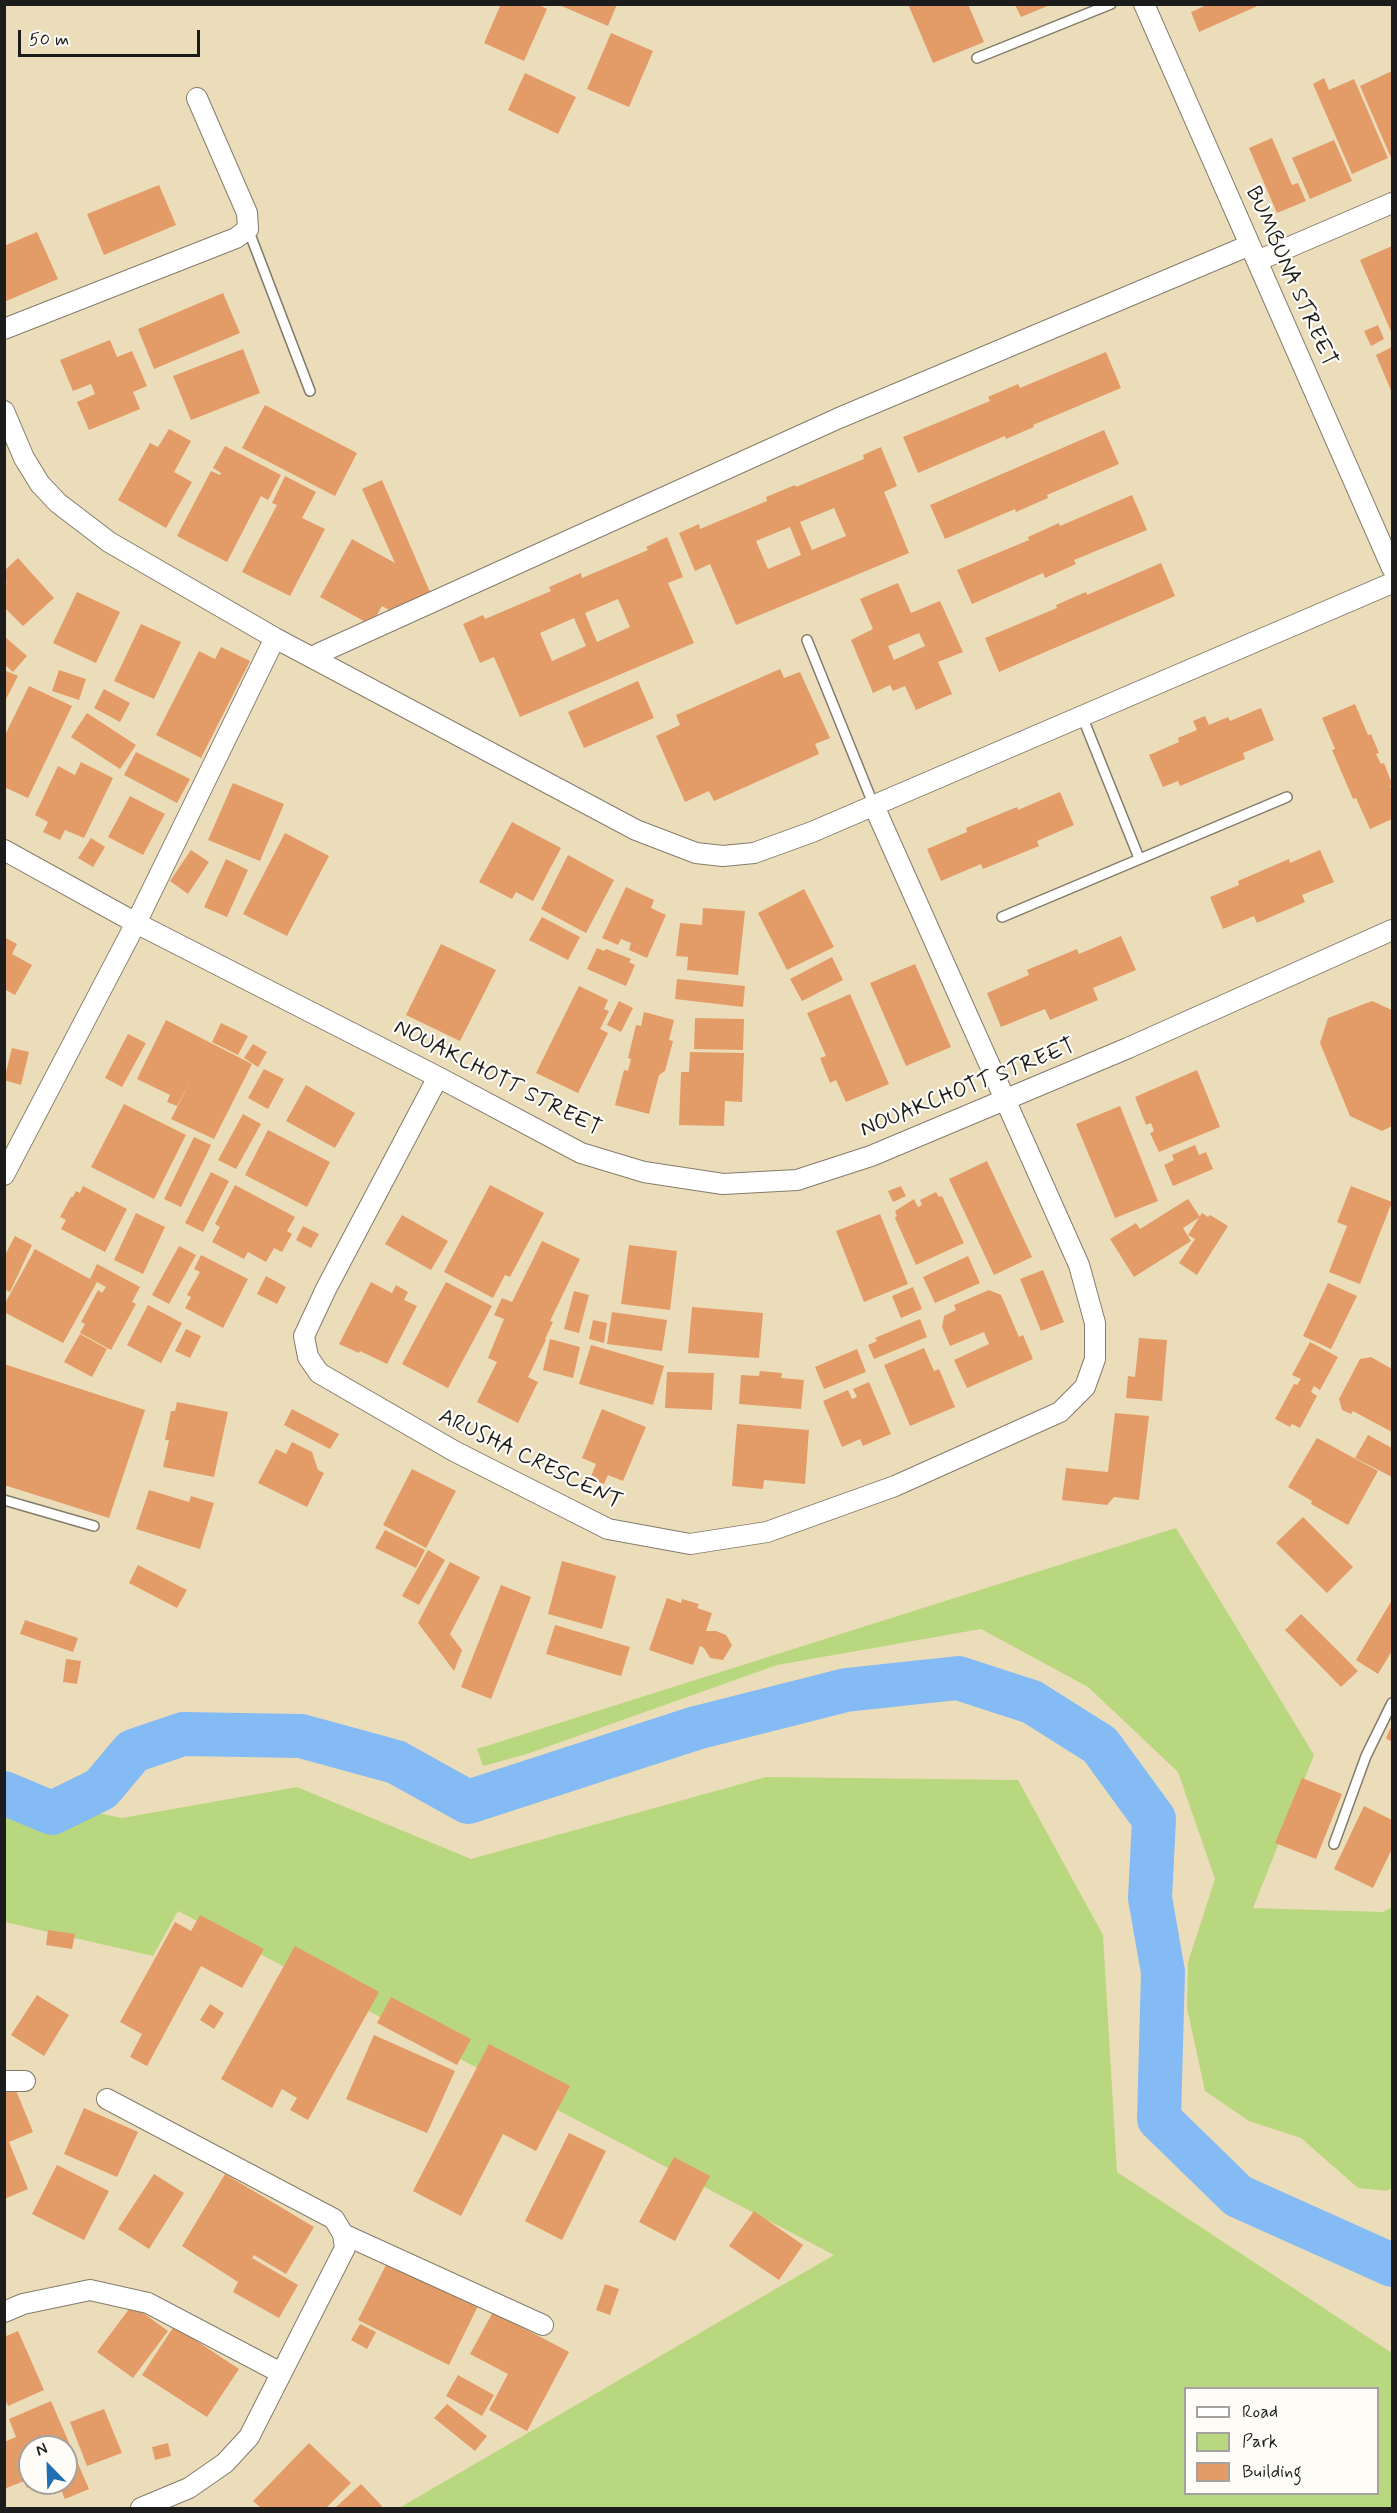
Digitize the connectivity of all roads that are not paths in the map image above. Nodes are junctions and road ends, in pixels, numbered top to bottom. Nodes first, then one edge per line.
1 (1111, 4) edge
2 (1144, 4) edge
3 (977, 58) dead end
4 (197, 98) dead end
5 (1392, 203) edge
6 (248, 228) junction
7 (1253, 253) junction
8 (4, 329) edge
9 (309, 391) dead end
10 (4, 411) edge
11 (1392, 568) edge
12 (1392, 583) edge
13 (275, 638) junction
14 (807, 640) dead end
15 (311, 657) junction
16 (1082, 716) junction
17 (1287, 797) dead end
18 (874, 806) junction
19 (4, 850) edge
20 (1139, 858) junction
21 (1002, 917) dead end
22 (136, 923) junction
23 (1392, 930) edge
24 (438, 1077) junction
25 (1004, 1100) junction
26 (4, 1175) edge
27 (4, 1500) edge
28 (94, 1526) dead end
29 (1392, 1703) edge
30 (1334, 1844) dead end
31 (4, 2081) edge
32 (25, 2081) dead end
33 (107, 2099) dead end
34 (343, 2234) junction
35 (4, 2312) edge
36 (543, 2325) dead end
37 (281, 2373) junction
38 (141, 2508) edge

1 - 3 lane
2 - 7 street, BUMBUNA STREET
4 - 6 street
5 - 7 street
6 - 8 street
6 - 9 lane
7 - 11 street, BUMBUNA STREET
7 - 15 street
10 - 13 street
12 - 16 street
13 - 15 street
13 - 22 street
14 - 18 lane
15 - 18 street
16 - 18 street
16 - 20 lane
17 - 20 lane
18 - 25 street, ARUSHA CRESCENT
19 - 22 street, NOUAKCHOTT STREET
20 - 21 lane
22 - 24 street, NOUAKCHOTT STREET
22 - 26 street
23 - 25 street, NOUAKCHOTT STREET
24 - 25 street, NOUAKCHOTT STREET
24 - 25 street, ARUSHA CRESCENT
27 - 28 lane
29 - 30 lane
31 - 32 street
33 - 34 street
34 - 36 street
34 - 37 street
35 - 37 street
37 - 38 street

